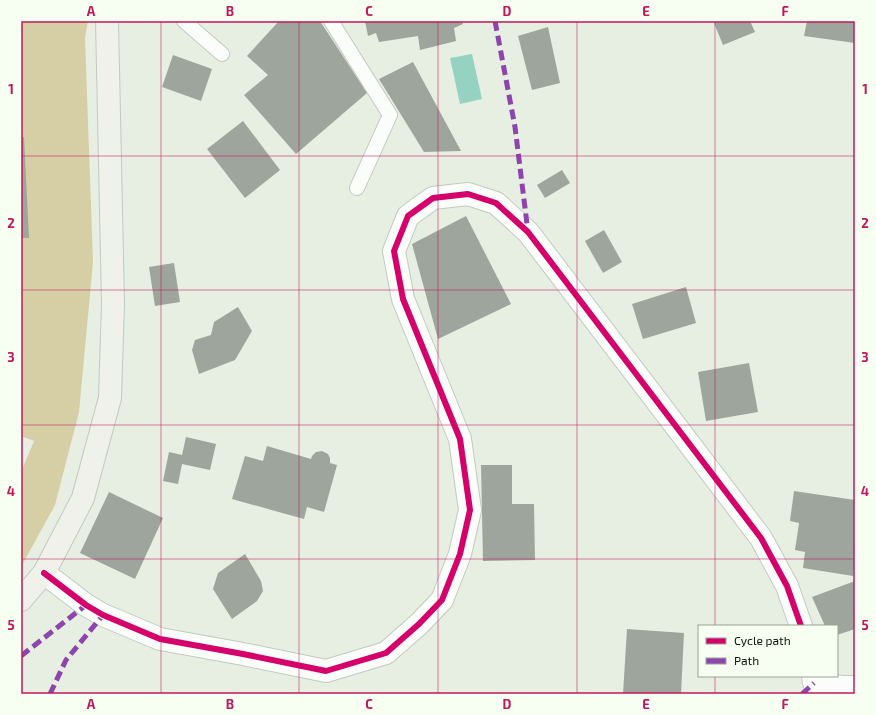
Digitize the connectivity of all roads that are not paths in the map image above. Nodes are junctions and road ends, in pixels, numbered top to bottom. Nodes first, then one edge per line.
1 (106, 21) edge
2 (184, 21) edge
3 (331, 21) edge
4 (222, 54) dead end
5 (357, 188) dead end
6 (44, 573) junction
7 (21, 600) edge
8 (801, 625) edge
9 (814, 680) edge
10 (855, 687) edge

1 - 6 street
2 - 4 lane
3 - 5 lane
6 - 7 street
6 - 8 street
9 - 10 street

